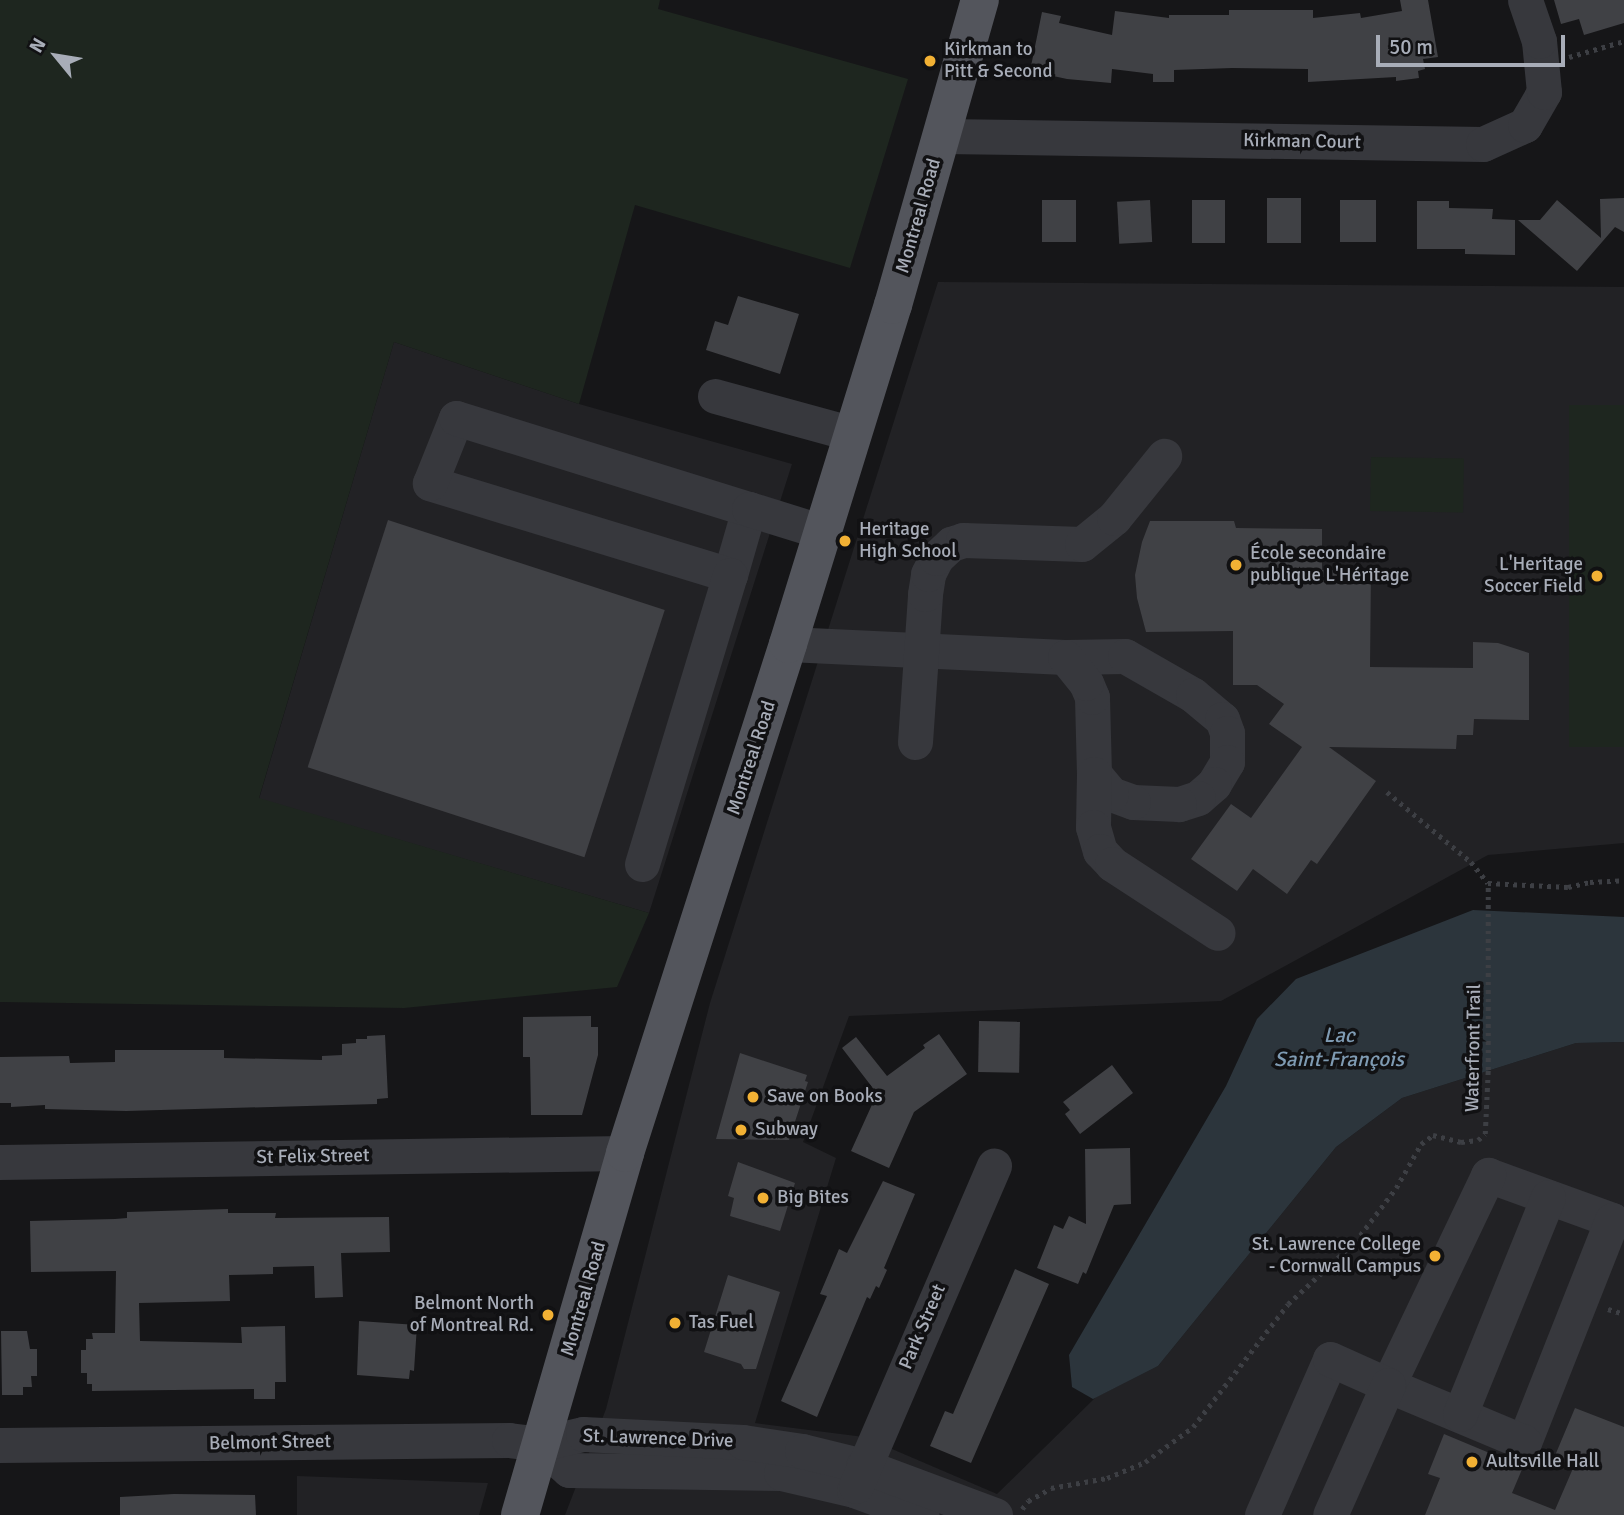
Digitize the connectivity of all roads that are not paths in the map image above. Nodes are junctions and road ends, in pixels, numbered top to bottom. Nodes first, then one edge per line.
1 (980, 0) edge
2 (1525, 0) edge
3 (943, 136) junction
4 (715, 396) dead end
5 (853, 434) junction
6 (1164, 456) dead end
7 (749, 509) junction
8 (823, 532) junction
9 (730, 575) junction
10 (788, 644) junction
11 (921, 651) junction
12 (1065, 657) junction
13 (915, 742) dead end
14 (1094, 775) junction
15 (642, 864) dead end
16 (1218, 933) dead end
17 (625, 1153) junction
18 (0, 1162) edge
19 (994, 1165) dead end
20 (1548, 1197) junction
21 (1388, 1385) junction
22 (1460, 1415) junction
23 (540, 1444) junction
24 (0, 1445) edge
25 (859, 1478) junction
26 (520, 1515) edge
27 (922, 1515) edge
28 (995, 1515) edge
29 (1262, 1515) edge
30 (1330, 1515) edge

1 - 3 main road, Montreal Road
2 - 3 street, Kirkman Court
3 - 5 main road, Montreal Road
4 - 5 street
5 - 8 main road, Montreal Road
6 - 11 street
7 - 8 street
7 - 9 street
7 - 9 street
8 - 10 main road, Montreal Road
9 - 15 street
10 - 11 street
10 - 17 main road, Montreal Road
11 - 12 street
11 - 13 street
12 - 14 street
12 - 14 street
14 - 16 street
17 - 18 street, St Felix Street
17 - 23 main road, Montreal Road
19 - 25 street, Park Street
20 - 21 street
20 - 22 street
20 - 22 street
21 - 22 street
21 - 29 street
21 - 30 street
23 - 24 street, Belmont Street
23 - 25 street, St. Lawrence Drive
23 - 26 main road, Montreal Road
25 - 27 street, St. Lawrence Drive
25 - 28 street, St. Lawrence Drive

